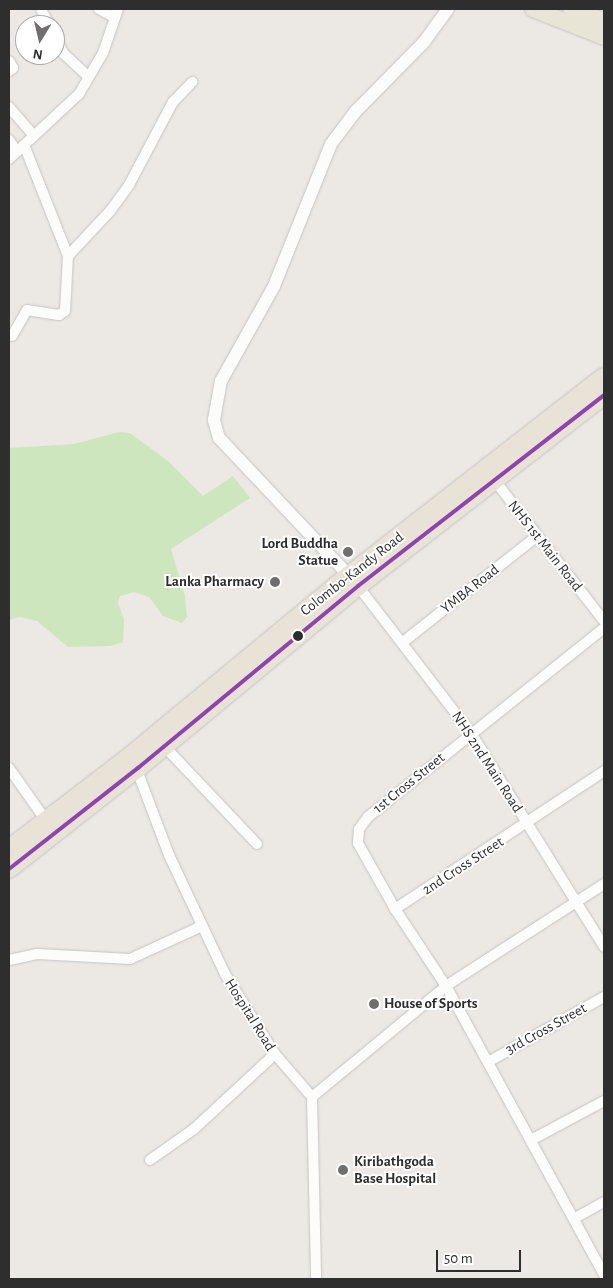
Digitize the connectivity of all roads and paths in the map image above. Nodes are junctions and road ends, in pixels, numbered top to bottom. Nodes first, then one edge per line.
1 (99, 9) edge
2 (448, 9) edge
3 (532, 9) edge
4 (571, 9) edge
5 (116, 13) edge
6 (604, 22) edge
7 (604, 37) edge
8 (65, 55) edge
9 (9, 61) edge
10 (9, 71) edge
11 (89, 77) junction
12 (192, 82) dead end
13 (9, 106) edge
14 (34, 136) junction
15 (9, 140) edge
16 (21, 149) junction
17 (9, 159) edge
18 (68, 256) junction
19 (12, 336) dead end
20 (604, 377) edge
21 (604, 395) edge
22 (490, 475) junction
23 (537, 536) junction
24 (353, 581) junction
25 (604, 621) edge
26 (604, 628) edge
27 (403, 642) junction
28 (471, 733) junction
29 (164, 746) junction
30 (134, 762) junction
31 (9, 768) edge
32 (604, 771) edge
33 (47, 822) junction
34 (528, 824) junction
35 (257, 844) dead end
36 (9, 849) edge
37 (9, 869) edge
38 (604, 884) edge
39 (578, 901) junction
40 (395, 909) junction
41 (202, 926) junction
42 (604, 947) edge
43 (9, 960) edge
44 (446, 986) junction
45 (604, 997) edge
46 (274, 1054) junction
47 (488, 1062) junction
48 (312, 1097) junction
49 (604, 1102) edge
50 (531, 1140) junction
51 (150, 1160) dead end
52 (604, 1202) edge
53 (575, 1218) junction
54 (604, 1275) edge
55 (316, 1279) edge

1 - 5 street
2 - 24 street
3 - 7 main road
4 - 6 main road
5 - 11 street
8 - 11 street
9 - 10 street
11 - 14 street
12 - 18 street
13 - 14 street
14 - 16 street
15 - 16 street
16 - 17 street
16 - 18 street
18 - 19 street
20 - 22 highway, Colombo-Kandy Road
21 - 22 highway, Colombo-Kandy Road
22 - 23 street, NHS 1st Main Road
22 - 24 highway, Colombo-Kandy Road
23 - 25 street, NHS 1st Main Road
23 - 27 street, YMBA Road
24 - 27 street, NHS 2nd Main Road
24 - 29 highway, Colombo-Kandy Road
24 - 30 highway, Colombo-Kandy Road
26 - 28 street, 1st Cross Street
27 - 28 street, NHS 2nd Main Road
28 - 34 street, NHS 2nd Main Road
28 - 40 street, 1st Cross Street
29 - 30 highway, Colombo-Kandy Road
29 - 35 street
30 - 33 highway, Colombo-Kandy Road
30 - 37 highway, Colombo-Kandy Road
30 - 41 street, Hospital Road
31 - 33 street
32 - 34 street, 2nd Cross Street
33 - 36 highway, Colombo-Kandy Road
34 - 39 street, NHS 2nd Main Road
34 - 40 street, 2nd Cross Street
38 - 39 street
39 - 42 street, NHS 2nd Main Road
39 - 44 street
40 - 44 street, 1st Cross Street
41 - 43 street
41 - 46 street, Hospital Road
44 - 47 street, 1st Cross Street
44 - 48 street
45 - 47 street, 3rd Cross Street
46 - 48 street, Hospital Road
46 - 51 street
47 - 50 street, 1st Cross Street
48 - 55 street
49 - 50 street
50 - 53 street, 1st Cross Street
52 - 53 street
53 - 54 street, 1st Cross Street

